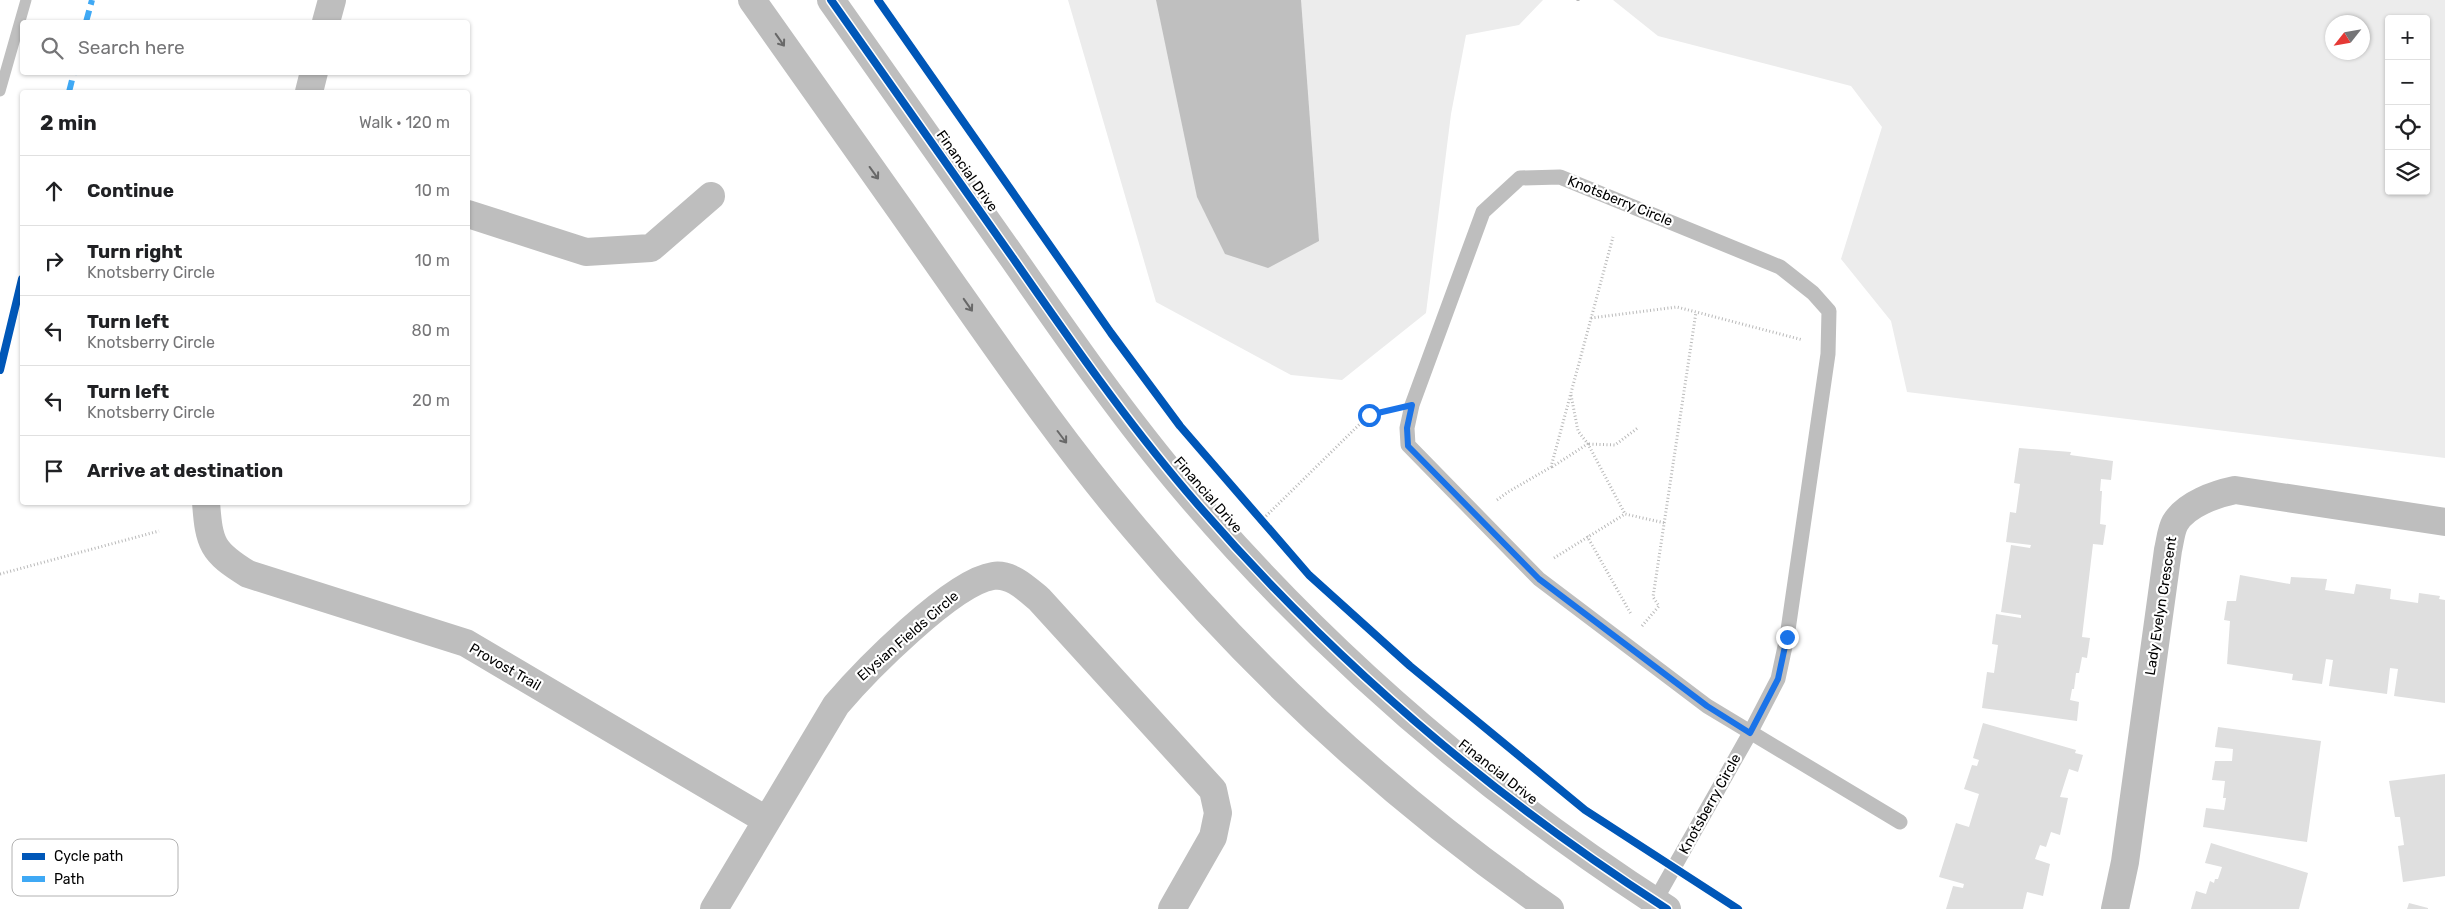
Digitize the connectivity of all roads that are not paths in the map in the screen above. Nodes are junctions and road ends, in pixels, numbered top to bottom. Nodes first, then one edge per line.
1 (332, 0) edge
2 (752, 0) edge
3 (832, 0) edge
4 (327, 20) edge
5 (313, 75) edge
6 (310, 90) edge
7 (711, 196) dead end
8 (470, 215) edge
9 (206, 505) edge
10 (2445, 522) edge
11 (1750, 733) junction
12 (766, 820) junction
13 (1900, 822) dead end
14 (1657, 906) edge
15 (714, 909) edge
16 (1172, 909) edge
17 (1550, 909) edge
18 (2115, 909) edge

1 - 4 street
2 -> 17 street
3 - 14 street, Financial Drive
5 - 6 street
7 - 8 street
9 - 12 street, Provost Trail
10 - 18 street, Lady Evelyn Crescent
11 - 11 lane, Knotsberry Circle
11 - 13 lane, Knotsberry Circle
11 - 14 lane, Knotsberry Circle
12 - 15 street, Elysian Fields Circle
12 - 16 street, Elysian Fields Circle

